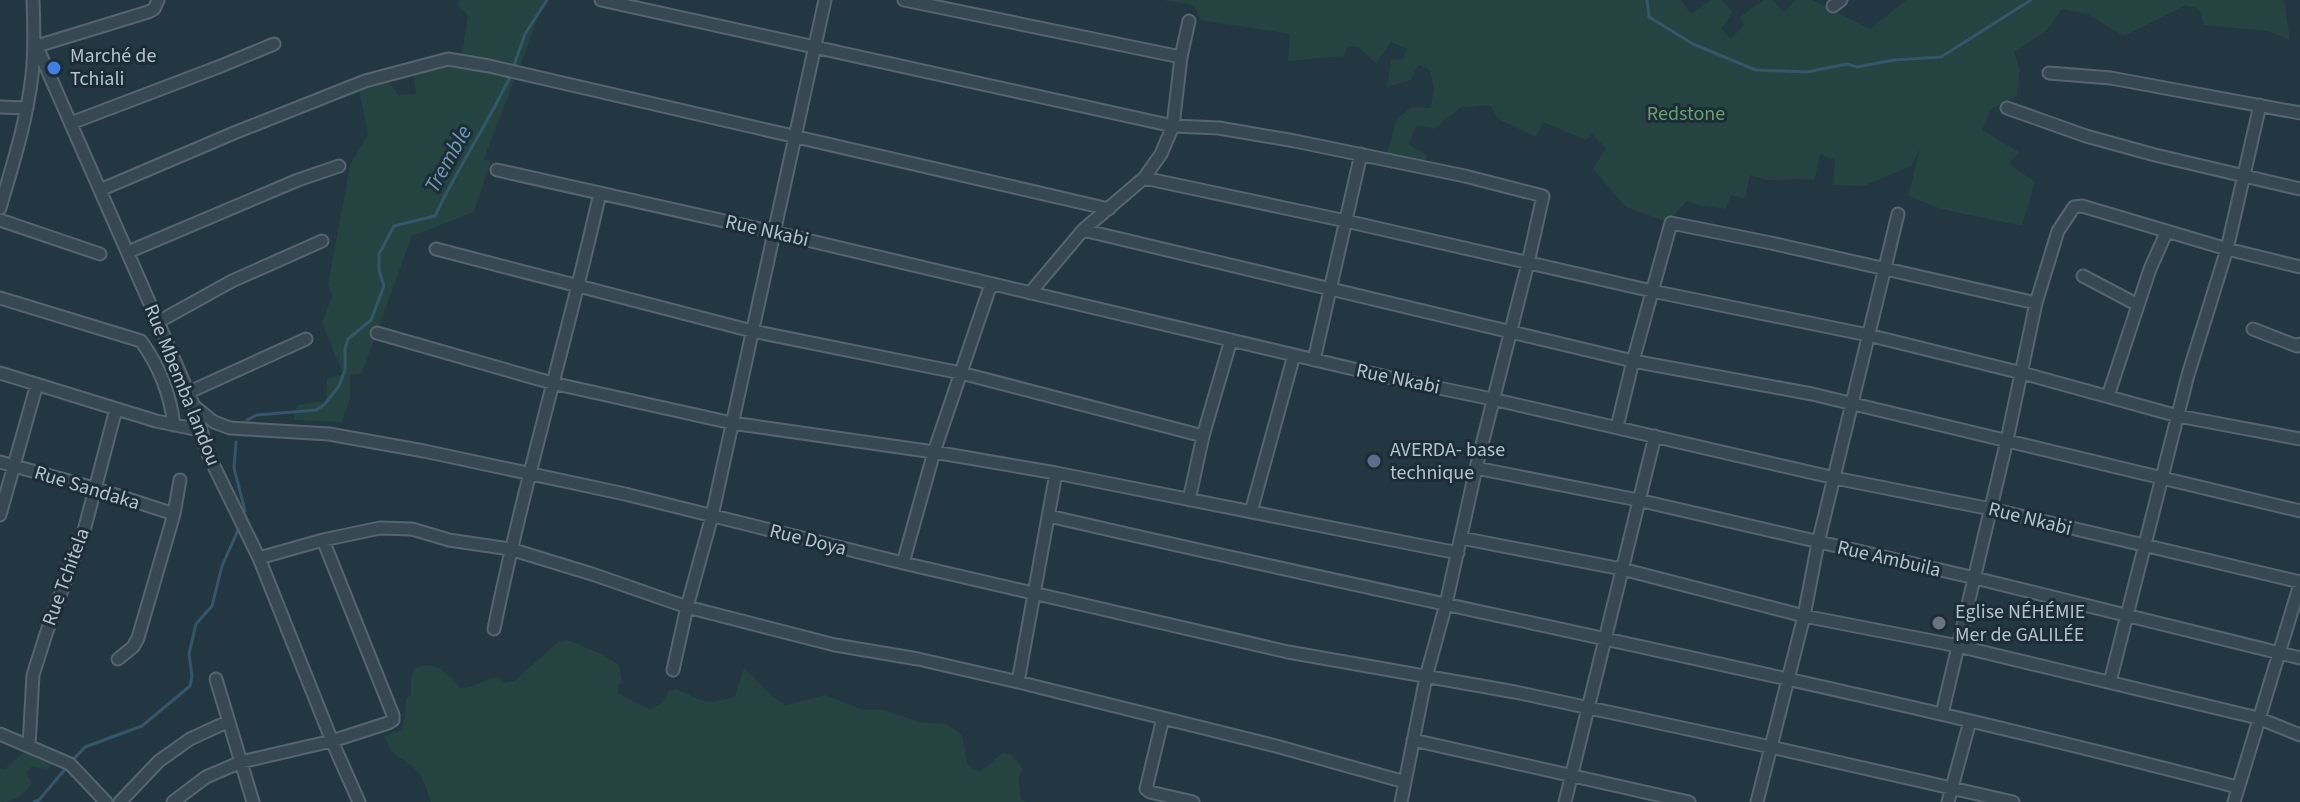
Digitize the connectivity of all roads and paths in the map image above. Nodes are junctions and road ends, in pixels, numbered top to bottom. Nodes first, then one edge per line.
1 (33, 0) edge
2 (158, 0) edge
3 (601, 0) edge
4 (825, 0) edge
5 (904, 0) edge
6 (1189, 21) dead end
7 (36, 43) junction
8 (274, 44) dead end
9 (816, 47) junction
10 (1181, 57) junction
11 (2049, 73) dead end
12 (2260, 105) junction
13 (0, 107) edge
14 (27, 108) junction
15 (2007, 108) dead end
16 (2300, 113) edge
17 (71, 123) junction
18 (1173, 126) junction
19 (795, 136) junction
20 (1361, 154) junction
21 (339, 166) dead end
22 (497, 170) dead end
23 (2245, 176) junction
24 (1144, 178) junction
25 (2300, 189) edge
26 (100, 190) junction
27 (600, 193) junction
28 (0, 208) edge
29 (1109, 209) junction
30 (1898, 214) dead end
31 (0, 220) edge
32 (1346, 221) junction
33 (1083, 230) junction
34 (2167, 231) junction
35 (773, 232) junction
36 (322, 241) dead end
37 (436, 249) dead end
38 (2227, 249) junction
39 (128, 252) junction
40 (100, 254) dead end
41 (1528, 263) junction
42 (2300, 267) edge
43 (1884, 270) junction
44 (2083, 276) dead end
45 (991, 284) junction
46 (578, 287) junction
47 (1330, 290) junction
48 (1652, 291) junction
49 (1030, 293) junction
50 (0, 298) edge
51 (2036, 303) junction
52 (2138, 305) junction
53 (158, 322) junction
54 (2253, 329) dead end
55 (752, 331) junction
56 (1510, 331) junction
57 (377, 333) dead end
58 (1868, 335) junction
59 (306, 339) dead end
60 (1231, 340) junction
61 (2300, 344) edge
62 (1294, 355) junction
63 (1314, 360) junction
64 (1633, 361) junction
65 (0, 373) edge
66 (961, 373) junction
67 (2022, 373) junction
68 (552, 383) junction
69 (37, 384) junction
70 (187, 393) junction
71 (2108, 396) junction
72 (1492, 399) junction
73 (1852, 405) junction
74 (194, 406) junction
75 (116, 409) junction
76 (2178, 416) junction
77 (732, 423) junction
78 (174, 425) junction
79 (1617, 427) junction
80 (199, 430) junction
81 (1203, 436) junction
82 (1655, 436) junction
83 (2300, 439) edge
84 (2007, 440) junction
85 (934, 452) junction
86 (0, 462) edge
87 (14, 466) junction
88 (1476, 468) junction
89 (1056, 473) junction
90 (530, 474) junction
91 (1835, 478) junction
92 (2162, 478) junction
93 (180, 480) dead end
94 (94, 488) junction
95 (1189, 500) junction
96 (1638, 500) junction
97 (1991, 509) junction
98 (2300, 511) edge
99 (1251, 512) junction
100 (174, 514) junction
101 (0, 515) edge
102 (712, 516) junction
103 (1049, 516) junction
104 (1461, 538) junction
105 (323, 540) junction
106 (1818, 543) junction
107 (2145, 547) junction
108 (510, 549) junction
109 (1458, 553) junction
110 (259, 558) junction
111 (903, 563) junction
112 (1622, 569) junction
113 (1975, 578) junction
114 (2300, 583) edge
115 (1036, 594) junction
116 (1446, 604) junction
117 (687, 607) junction
118 (1804, 616) junction
119 (2127, 616) junction
120 (494, 629) dead end
121 (1604, 640) junction
122 (1958, 646) junction
123 (2279, 652) junction
124 (2300, 658) edge
125 (118, 659) dead end
126 (673, 670) dead end
127 (1426, 677) junction
128 (1788, 678) junction
129 (216, 679) dead end
130 (1018, 682) junction
131 (2110, 682) junction
132 (1589, 708) junction
133 (1942, 714) junction
134 (1163, 718) junction
135 (2258, 718) junction
136 (1970, 721) junction
137 (227, 722) junction
138 (0, 734) edge
139 (2300, 735) edge
140 (330, 736) junction
141 (1413, 740) junction
142 (29, 746) junction
143 (1771, 747) junction
144 (241, 762) junction
145 (1572, 774) junction
146 (1405, 782) junction
147 (2237, 787) junction
148 (1951, 789) junction
149 (106, 802) edge
150 (120, 802) edge
151 (173, 802) edge
152 (253, 802) edge
153 (359, 802) edge
154 (1193, 802) edge
155 (1401, 802) edge
156 (1565, 802) edge
157 (1689, 802) edge
158 (1757, 802) edge
159 (1948, 802) edge
160 (2013, 802) edge
161 (2234, 802) edge

1 - 7 street
2 - 7 street
3 - 9 street
4 - 9 street
5 - 10 street
6 - 10 street
7 - 14 street
7 - 17 street, Rue Mbemba landou
8 - 17 street
9 - 18 street
9 - 19 street
10 - 18 street
11 - 12 street
12 - 16 street
12 - 23 street
13 - 14 street
14 - 28 street
15 - 23 street
17 - 26 street, Rue Mbemba landou
18 - 20 street
18 - 24 street
19 - 26 street
19 - 29 street
19 - 35 street
20 - 32 street
20 - 41 street
21 - 39 street
22 - 27 street, Rue Nkabi
23 - 25 street
23 - 38 street
24 - 29 street
24 - 32 street
26 - 39 street, Rue Mbemba landou
27 - 35 street, Rue Nkabi
27 - 46 street
29 - 33 street
30 - 43 street
31 - 40 street
32 - 41 street
32 - 47 street
33 - 47 street
33 - 49 street
34 - 38 street
34 - 51 street
34 - 52 street
35 - 45 street, Rue Nkabi
35 - 55 street
36 - 53 street
37 - 46 street
38 - 42 street
38 - 76 street
39 - 53 street, Rue Mbemba landou
41 - 48 street
41 - 56 street
43 - 48 street
43 - 51 street
43 - 58 street
44 - 52 street
45 - 49 street, Rue Nkabi
45 - 66 street
46 - 55 street
46 - 68 street
47 - 56 street
47 - 63 street
48 - 58 street
48 - 64 street
49 - 60 street, Rue Nkabi
50 - 78 street
51 - 67 street
52 - 71 street
53 - 70 street, Rue Mbemba landou
54 - 61 street
55 - 66 street
55 - 77 street
56 - 64 street
56 - 72 street
57 - 68 street
58 - 67 street
58 - 73 street
59 - 70 street
60 - 62 street, Rue Nkabi
60 - 81 street
62 - 63 street, Rue Nkabi
62 - 99 street
63 - 72 street, Rue Nkabi
64 - 73 street
64 - 79 street
65 - 69 street
66 - 81 street
66 - 85 street
67 - 71 street
67 - 84 street
68 - 77 street
68 - 90 street
69 - 75 street
69 - 87 street
70 - 74 street, Rue Mbemba landou
71 - 76 street
72 - 79 street, Rue Nkabi
72 - 88 street
73 - 84 street
73 - 91 street
74 - 80 street, Rue Mbemba landou
74 - 90 street, Rue Doya
75 - 78 street
75 - 94 street, Rue Tchitela
76 - 83 street
76 - 92 street
77 - 85 street
77 - 102 street
78 - 80 street
79 - 82 street, Rue Nkabi
80 - 110 street, Rue Mbemba landou
81 - 95 street
82 - 91 street, Rue Nkabi
82 - 96 street
84 - 92 street
84 - 97 street
85 - 89 street
85 - 111 street
86 - 87 street, Rue Sandaka
87 - 94 street, Rue Sandaka
87 - 101 street
88 - 96 street, Rue Ambuila
88 - 104 street
89 - 95 street
89 - 103 street
90 - 102 street, Rue Doya
90 - 108 street
91 - 97 street, Rue Nkabi
91 - 106 street
92 - 98 street
92 - 107 street
93 - 100 street
94 - 100 street, Rue Sandaka
94 - 142 street, Rue Tchitela
95 - 99 street
96 - 106 street, Rue Ambuila
96 - 112 street
97 - 107 street, Rue Nkabi
97 - 113 street
99 - 109 street
100 - 125 street
102 - 111 street, Rue Doya
102 - 117 street
103 - 115 street
103 - 116 street
104 - 109 street
104 - 112 street
105 - 108 street
105 - 110 street
105 - 140 street
106 - 113 street, Rue Ambuila
106 - 118 street
107 - 114 street, Rue Nkabi
107 - 119 street
108 - 117 street
108 - 120 street
109 - 116 street
110 - 140 street, Rue Mbemba landou
111 - 115 street, Rue Doya
112 - 118 street
112 - 121 street
113 - 119 street, Rue Ambuila
113 - 122 street
114 - 123 street
115 - 127 street, Rue Doya
115 - 130 street
116 - 121 street
116 - 127 street
117 - 126 street
117 - 130 street
118 - 122 street
118 - 128 street
119 - 123 street, Rue Ambuila
119 - 131 street
121 - 128 street
121 - 132 street
122 - 131 street
122 - 133 street
123 - 124 street, Rue Ambuila
123 - 135 street
127 - 132 street, Rue Doya
127 - 141 street
128 - 133 street
128 - 143 street
129 - 137 street
130 - 134 street
131 - 135 street
132 - 143 street, Rue Doya
132 - 145 street
133 - 136 street
134 - 146 street
134 - 154 street
135 - 139 street
135 - 147 street
136 - 147 street
136 - 148 street
137 - 144 street
137 - 150 street
138 - 142 street
140 - 144 street
140 - 153 street, Rue Mbemba landou
141 - 145 street
141 - 146 street
142 - 149 street
143 - 148 street, Rue Doya
143 - 158 street
144 - 151 street
144 - 152 street
145 - 156 street
145 - 157 street
146 - 155 street
147 - 161 street
148 - 159 street
148 - 160 street, Rue Doya

